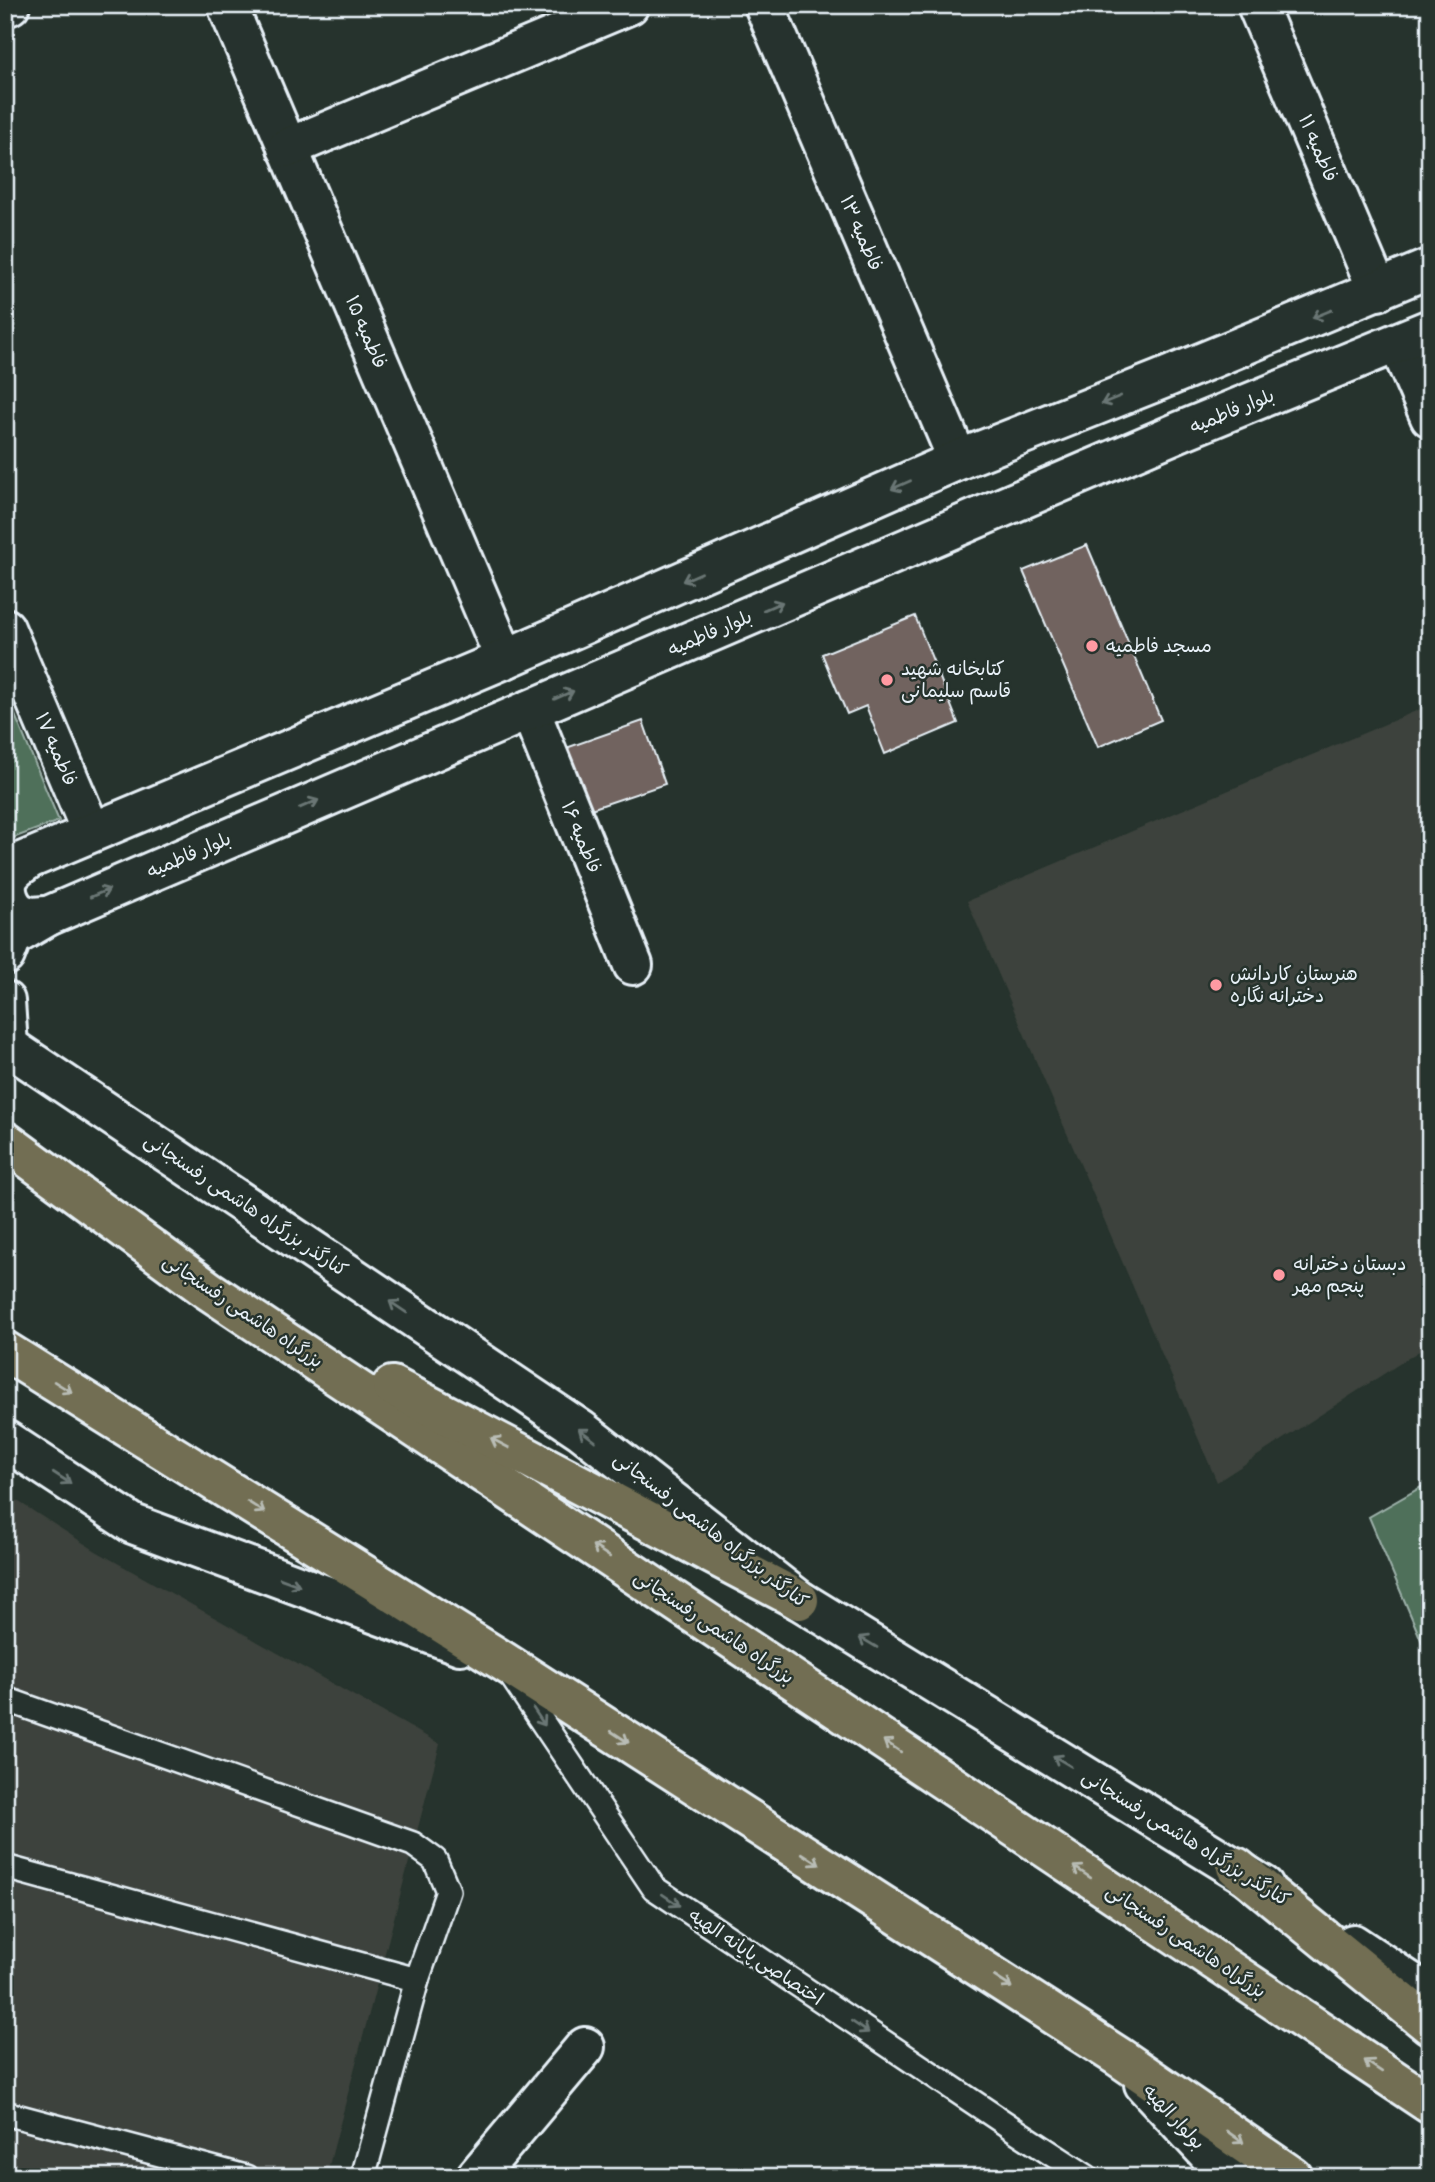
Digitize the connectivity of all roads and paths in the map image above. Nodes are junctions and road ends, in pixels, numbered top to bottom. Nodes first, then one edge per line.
1 (227, 5) edge
2 (629, 5) edge
3 (764, 5) edge
4 (1257, 5) edge
5 (287, 148) junction
6 (1430, 268) edge
7 (1378, 291) junction
8 (1414, 336) edge
9 (1430, 417) edge
10 (958, 460) junction
11 (5, 628) edge
12 (505, 659) junction
13 (530, 710) junction
14 (91, 831) junction
15 (15, 865) edge
16 (48, 916) junction
17 (5, 955) edge
18 (633, 965) dead end
19 (5, 1001) edge
20 (7, 1045) edge
21 (5, 1141) edge
22 (208, 1290) junction
23 (5, 1351) edge
24 (5, 1440) edge
25 (799, 1600) junction
26 (501, 1660) junction
27 (5, 1699) edge
28 (5, 1867) edge
29 (1236, 1867) junction
30 (417, 1980) junction
31 (1430, 1995) edge
32 (1430, 2025) edge
33 (585, 2047) dead end
34 (1119, 2057) junction
35 (1430, 2104) edge
36 (5, 2113) edge
37 (246, 2177) edge
38 (363, 2177) edge
39 (476, 2177) edge
40 (1087, 2177) edge
41 (1230, 2177) edge
42 (1293, 2177) edge

1 - 5 street, فاطمیه ۱۵
2 - 5 street
3 - 10 street, فاطمیه ۱۳
4 - 7 street, فاطمیه ۱۱
5 - 12 street, فاطمیه ۱۵
6 - 7 street
7 -> 10 street
8 - 9 street
13 -> 8 street, بلوار فاطمیه
10 -> 12 street
11 - 14 street, فاطمیه ۱۷
12 - 14 street
16 -> 13 street, بلوار فاطمیه
13 - 18 street, فاطمیه ۱۶
14 - 15 street
15 - 16 street
16 - 17 street, بلوار فاطمیه
19 - 20 street
25 -> 20 street, کنارگذر بزرگراه هاشمی رفسنجانی
21 - 22 highway, بزرگراه هاشمی رفسنجانی
25 -> 22 highway
35 -> 22 highway, بزرگراه هاشمی رفسنجانی
23 -> 26 highway
24 -> 26 street
29 -> 25 street, کنارگذر بزرگراه هاشمی رفسنجانی
26 -> 34 highway
26 -> 40 lane, اختصاصی پایانه الهیه
27 - 30 lane
28 - 30 lane
29 - 31 street, کنارگذر بزرگراه هاشمی رفسنجانی
29 - 32 highway
30 - 38 lane
33 - 39 street
34 - 41 street, بولوار الهیه
34 -> 42 highway
36 - 37 lane

